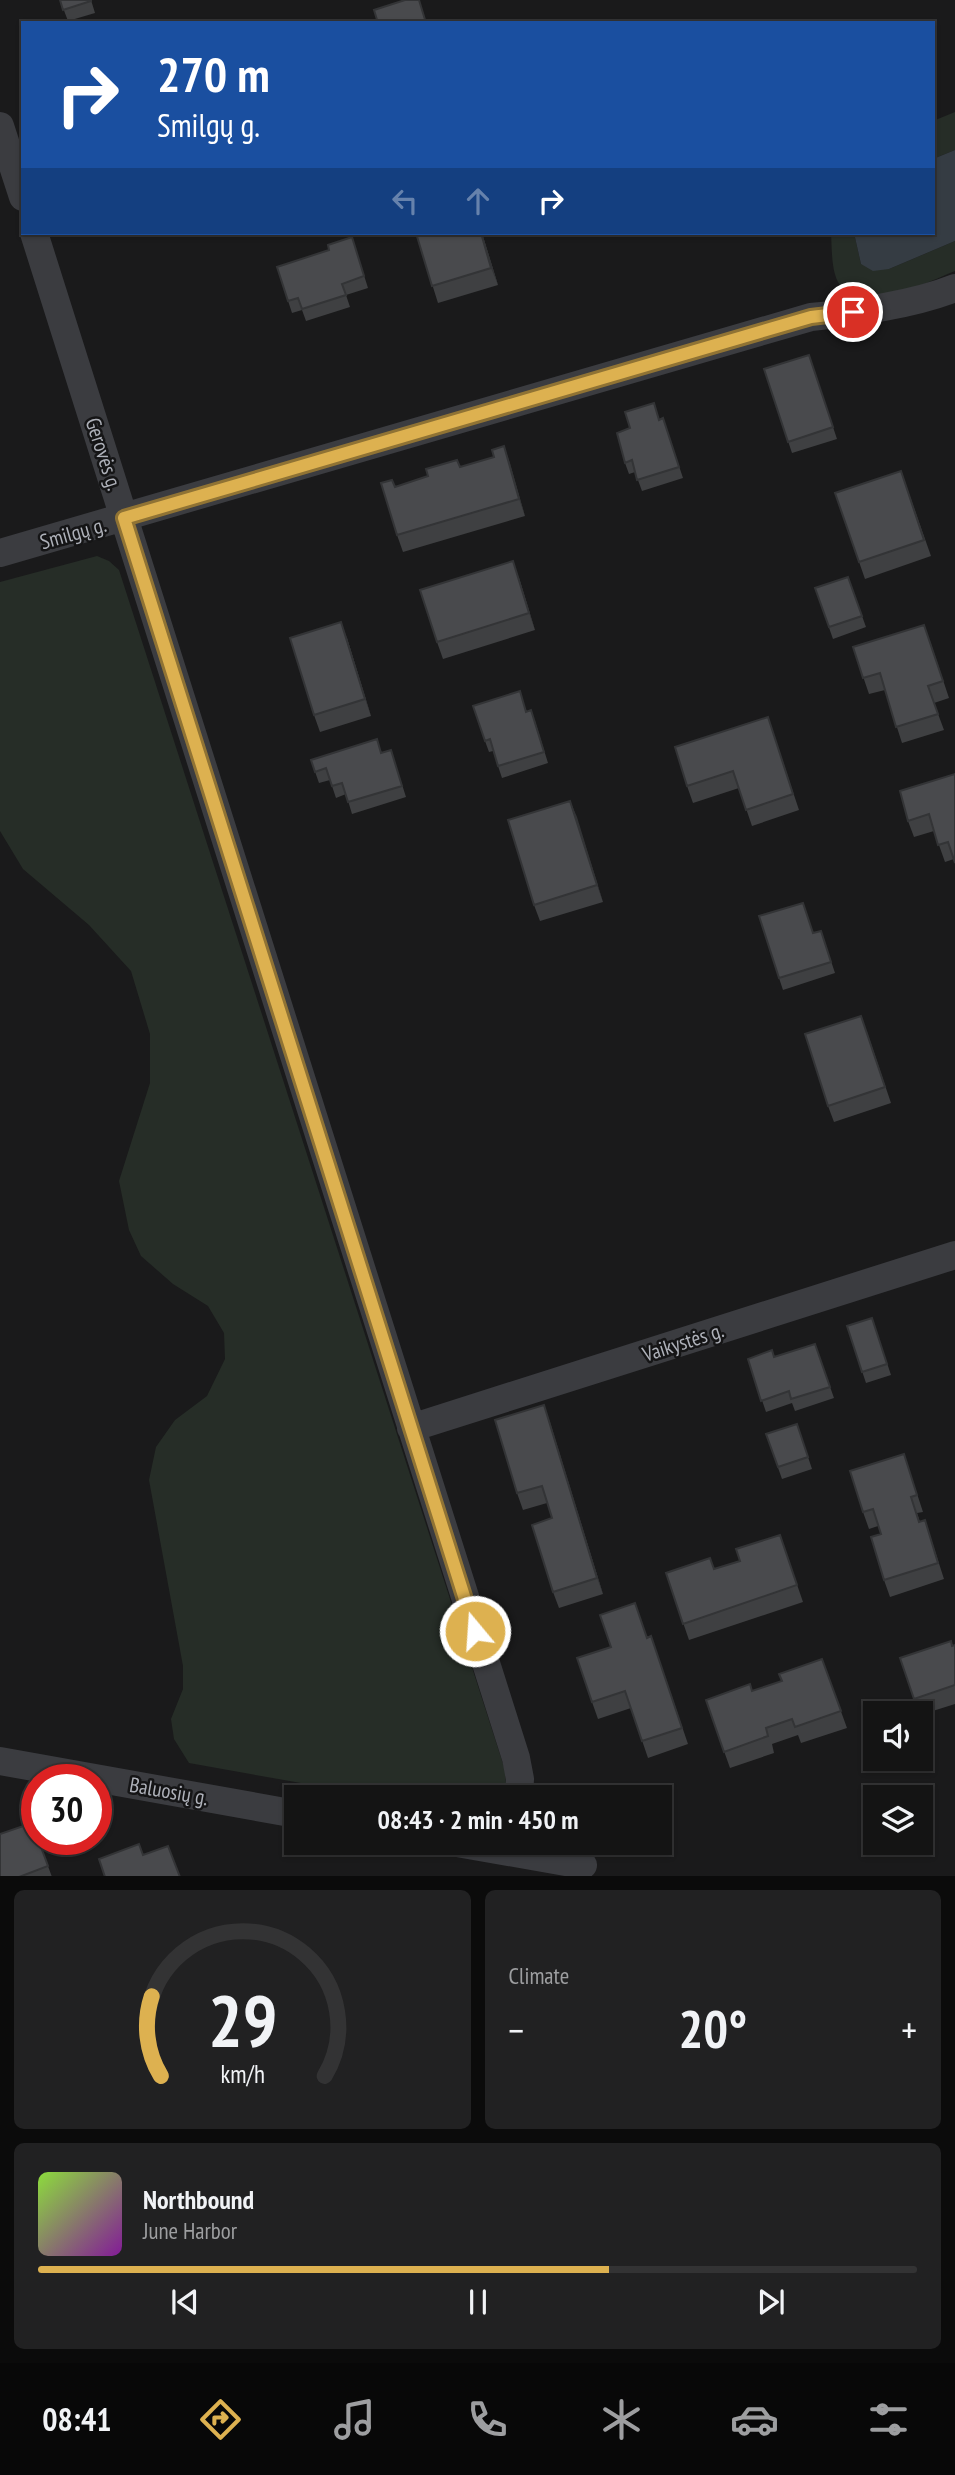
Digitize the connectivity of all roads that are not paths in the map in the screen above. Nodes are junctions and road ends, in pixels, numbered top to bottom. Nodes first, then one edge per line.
1 (0, 126) edge
2 (21, 191) edge
3 (35, 235) edge
4 (955, 288) edge
5 (124, 518) junction
6 (0, 554) edge
7 (955, 1255) edge
8 (411, 1428) junction
9 (0, 1761) edge
10 (520, 1785) edge
11 (284, 1812) edge
12 (509, 1857) edge
13 (583, 1864) dead end

1 - 2 street
3 - 5 street, Gerovės g.
4 - 5 street, Smilgų g.
5 - 6 street, Smilgų g.
5 - 8 street, Gerovės g.
7 - 8 street, Vaikystės g.
8 - 10 street, Gerovės g.
9 - 11 street, Baluosių g.
12 - 13 street

